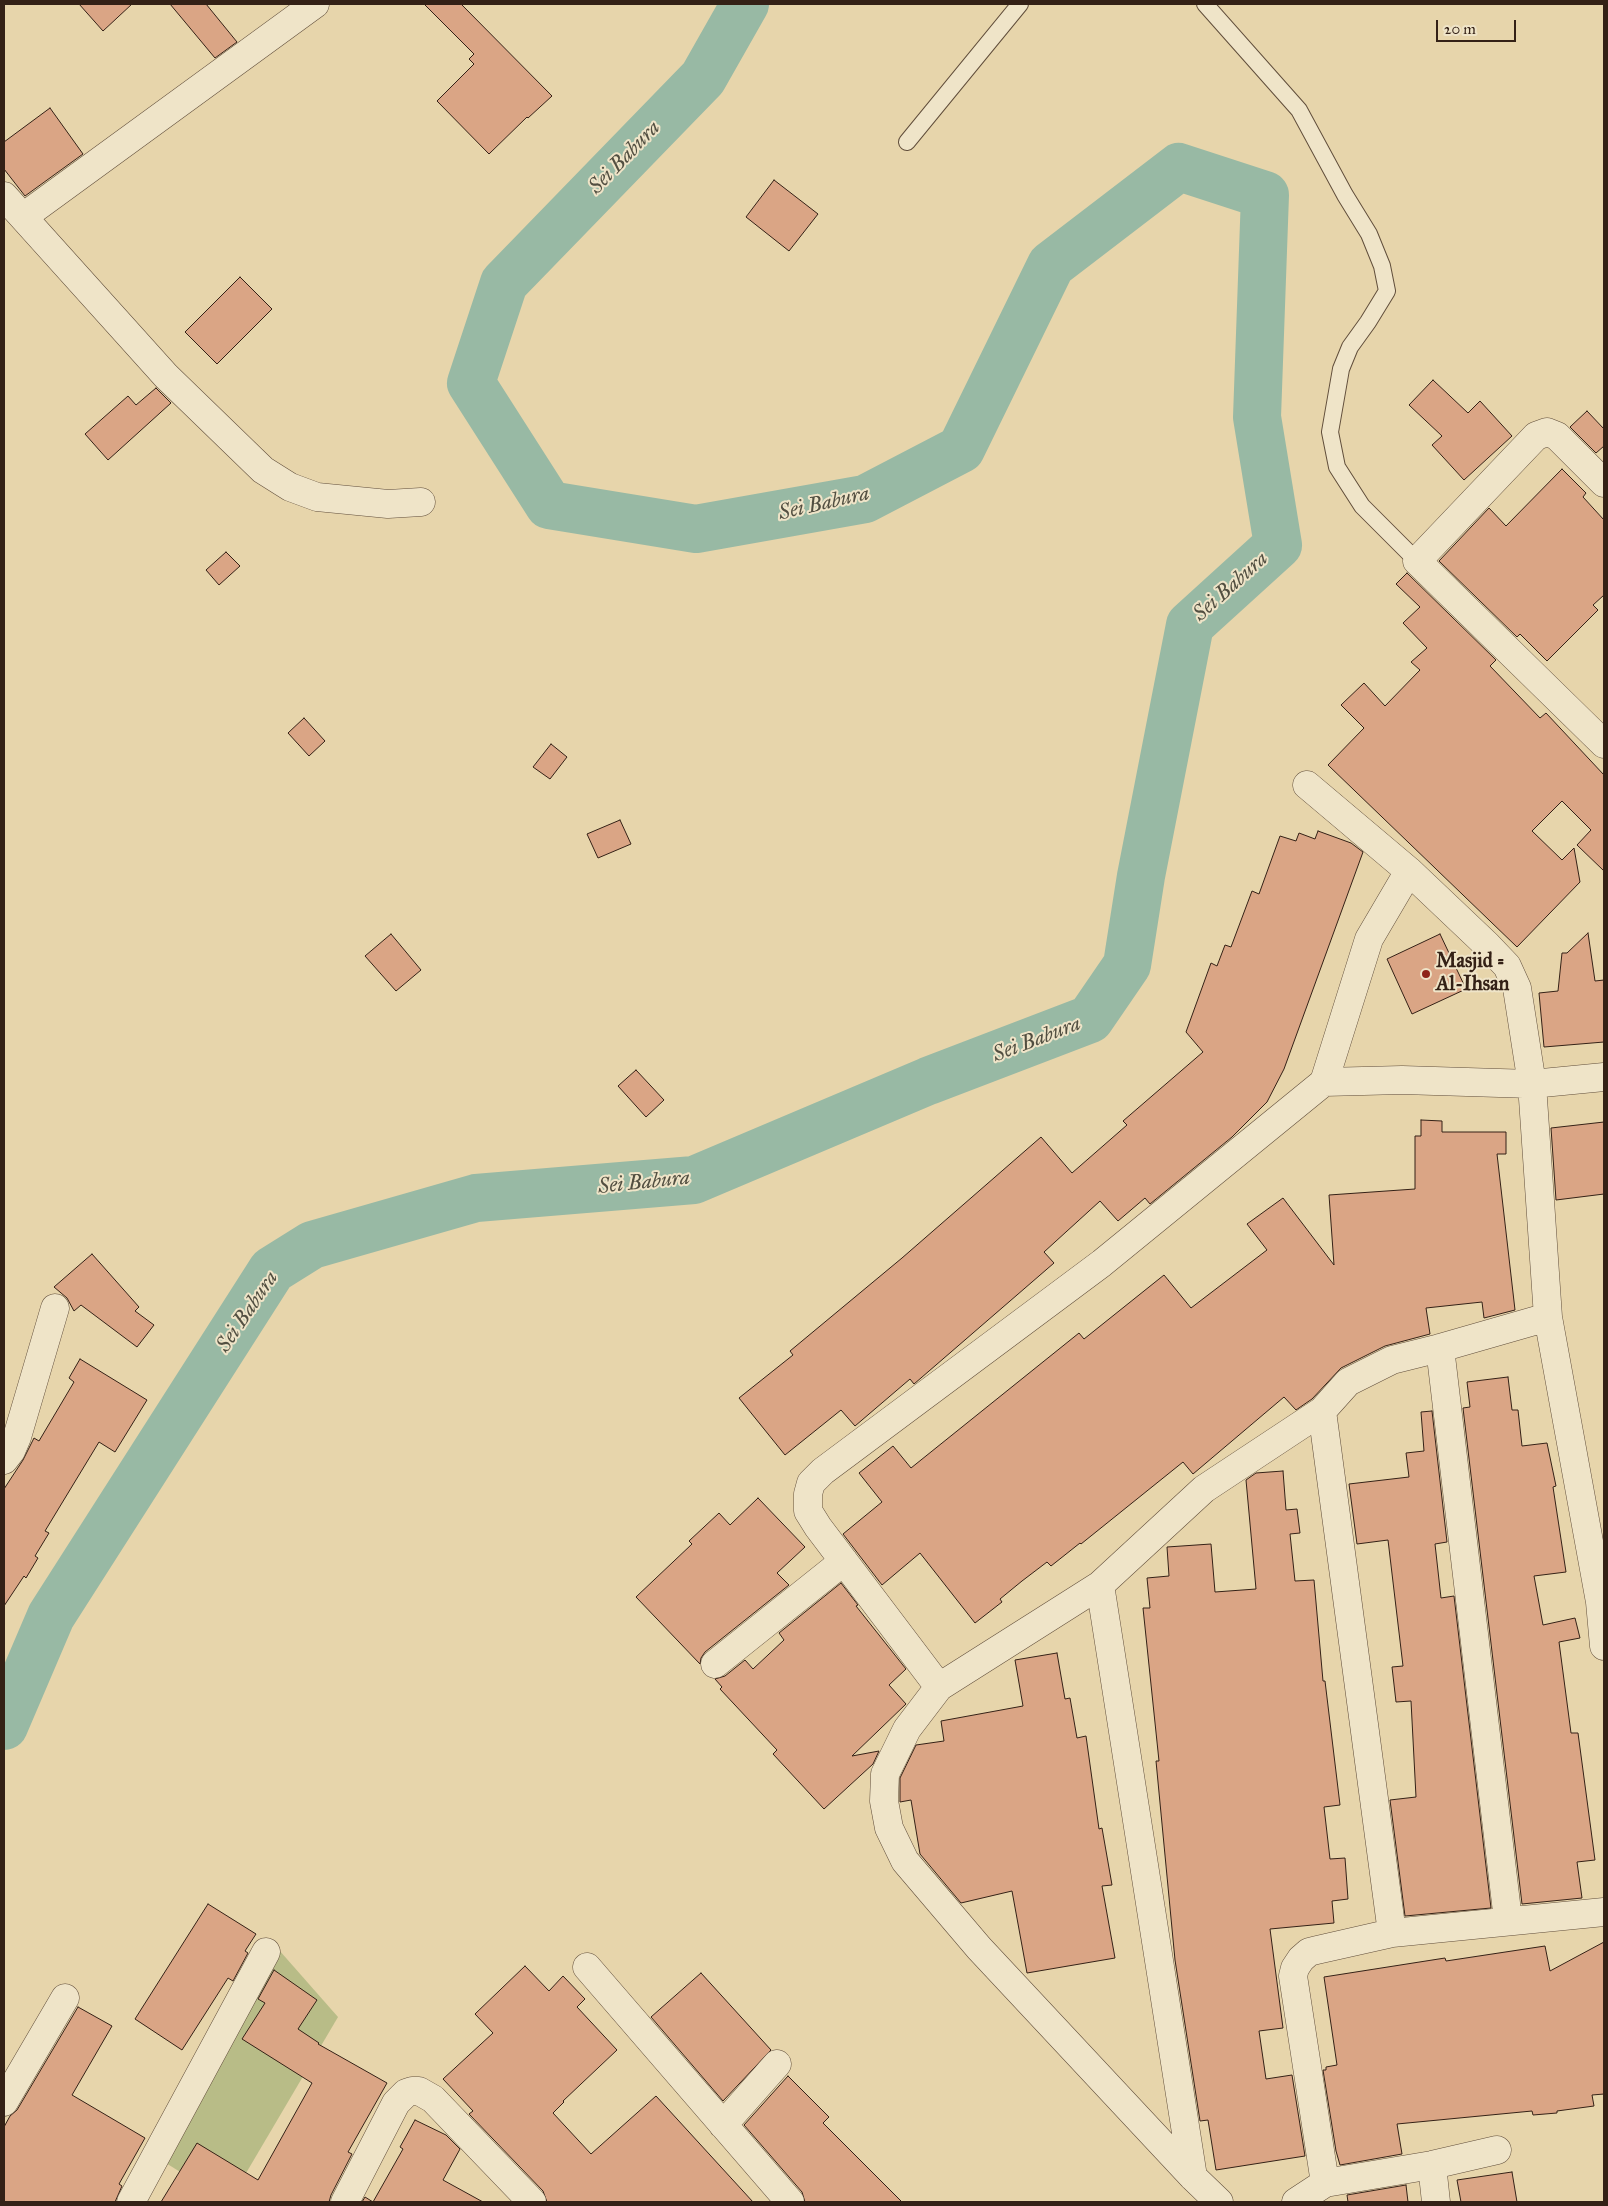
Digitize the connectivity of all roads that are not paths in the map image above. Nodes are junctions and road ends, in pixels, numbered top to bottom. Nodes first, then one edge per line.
1 (315, 4) edge
2 (1020, 4) edge
3 (1205, 4) edge
4 (907, 142) dead end
5 (4, 196) edge
6 (23, 217) junction
7 (1604, 483) edge
8 (421, 502) dead end
9 (1417, 560) junction
10 (1604, 744) edge
11 (1307, 784) dead end
12 (1408, 871) junction
13 (1604, 1076) edge
14 (1324, 1082) junction
15 (1532, 1084) junction
16 (55, 1308) dead end
17 (1548, 1317) junction
18 (1440, 1348) junction
19 (1322, 1411) junction
20 (4, 1460) edge
21 (844, 1561) junction
22 (1100, 1585) junction
23 (1604, 1646) edge
24 (715, 1664) dead end
25 (938, 1687) junction
26 (1604, 1912) edge
27 (1508, 1920) junction
28 (1392, 1933) junction
29 (266, 1952) dead end
30 (587, 1967) dead end
31 (65, 1998) dead end
32 (777, 2064) dead end
33 (4, 2102) edge
34 (723, 2125) junction
35 (1497, 2150) dead end
36 (1432, 2165) junction
37 (1193, 2177) junction
38 (1325, 2183) junction
39 (523, 2199) edge
40 (131, 2202) edge
41 (345, 2202) edge
42 (790, 2202) edge
43 (1219, 2202) edge
44 (1296, 2202) edge
45 (1436, 2202) edge

1 - 6 street
2 - 4 lane
3 - 9 lane
5 - 6 street
6 - 8 street
7 - 9 street
9 - 10 street
11 - 12 street
12 - 14 street
12 - 15 street
13 - 15 street
14 - 15 street
14 - 21 street
15 - 17 street
16 - 20 street
17 - 18 street
17 - 23 street
18 - 19 street
18 - 27 street
19 - 22 street
19 - 28 street
21 - 24 street
21 - 25 street
22 - 25 street
22 - 37 street
25 - 37 street
26 - 27 street
27 - 28 street
28 - 38 street
29 - 40 street
30 - 34 street
31 - 33 street
32 - 34 street
34 - 42 street
35 - 36 street
36 - 38 street
36 - 45 street
37 - 43 street
38 - 44 street
39 - 41 street

